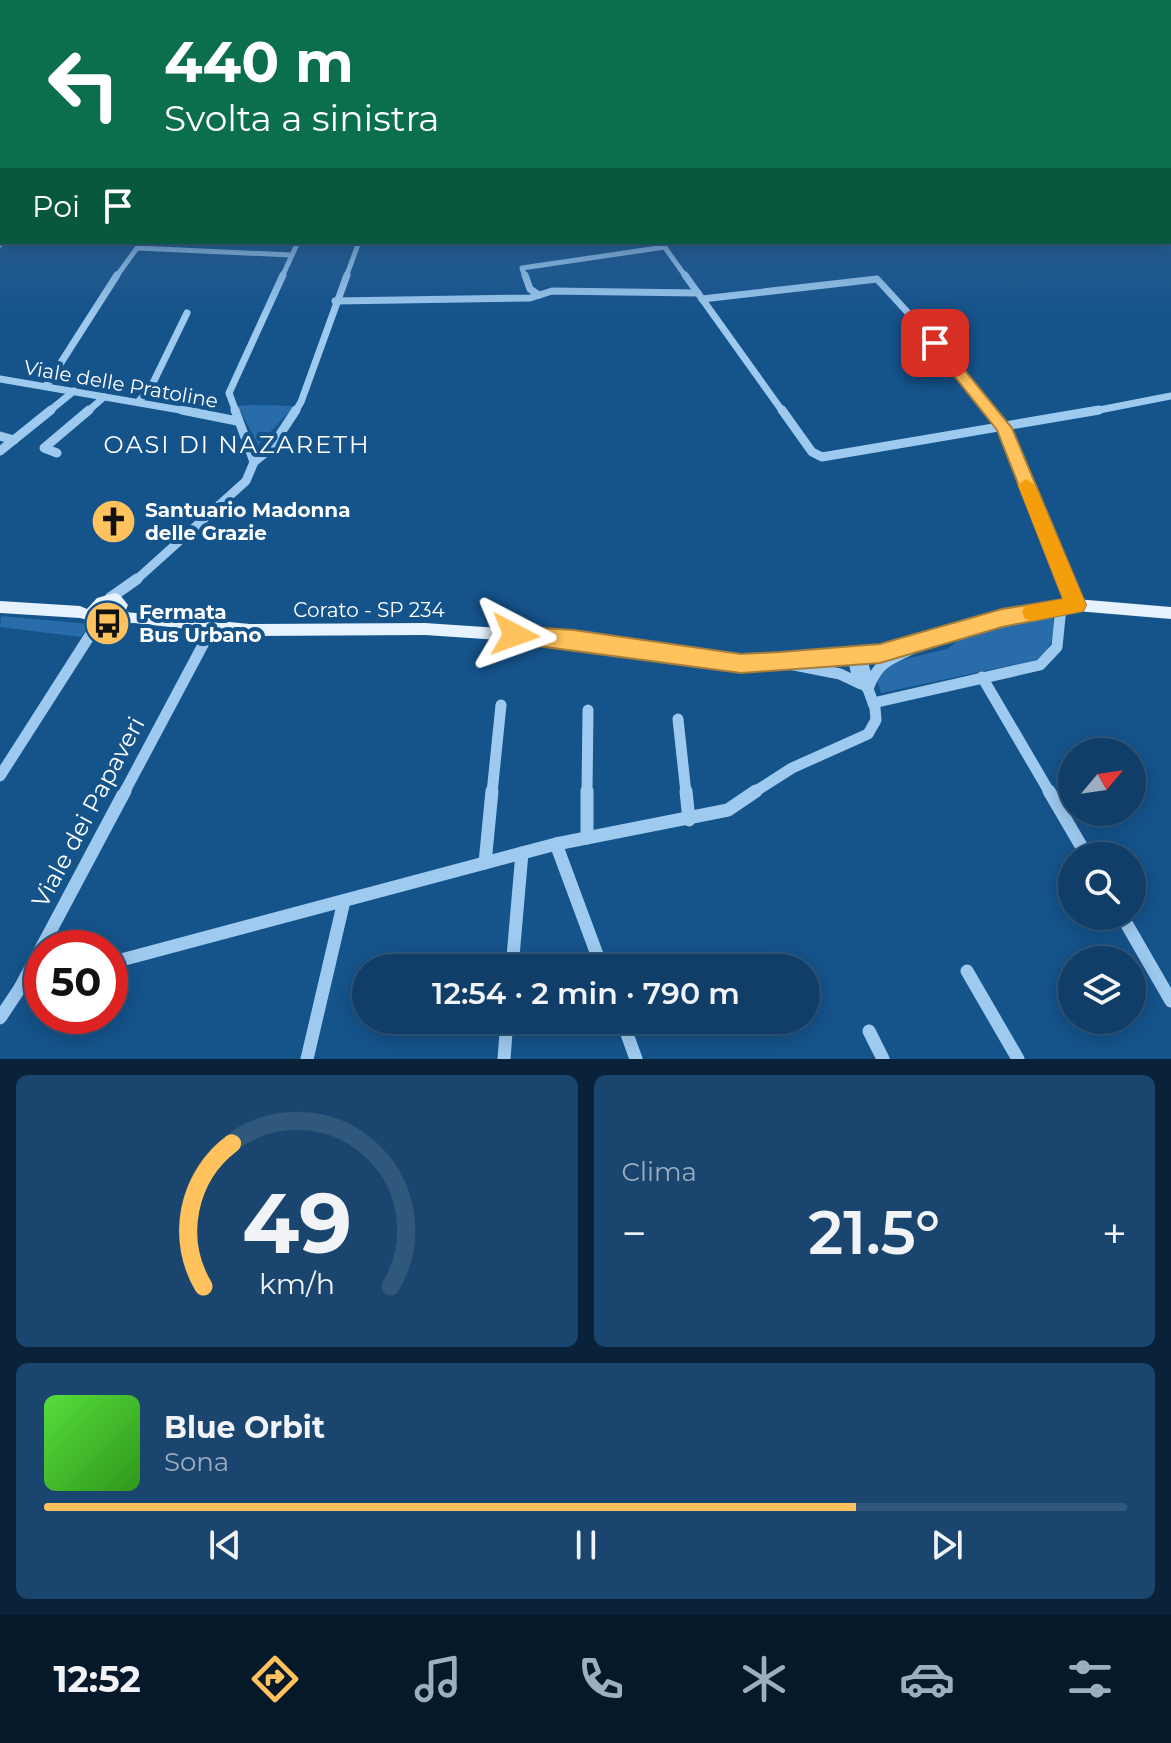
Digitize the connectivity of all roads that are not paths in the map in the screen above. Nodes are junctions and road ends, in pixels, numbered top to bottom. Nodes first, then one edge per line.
1 (297, 244) edge
2 (358, 244) edge
3 (663, 245) edge
4 (291, 255) junction
5 (539, 295) junction
6 (700, 296) junction
7 (335, 301) junction
8 (187, 313) dead end
9 (0, 379) edge
10 (46, 386) junction
11 (74, 391) junction
12 (1171, 396) edge
13 (104, 397) junction
14 (139, 401) junction
15 (237, 421) junction
16 (1004, 428) junction
17 (0, 436) edge
18 (14, 440) junction
19 (0, 451) edge
20 (57, 453) dead end
21 (254, 462) junction
22 (1069, 606) junction
23 (0, 607) edge
24 (104, 611) junction
25 (1171, 613) edge
26 (213, 626) junction
27 (923, 642) junction
28 (853, 657) junction
29 (780, 662) junction
30 (982, 677) junction
31 (868, 689) junction
32 (873, 703) junction
33 (501, 705) dead end
34 (588, 710) dead end
35 (678, 719) dead end
36 (0, 776) edge
37 (689, 820) junction
38 (587, 838) junction
39 (1079, 842) edge
40 (556, 844) junction
41 (522, 853) junction
42 (485, 863) junction
43 (344, 901) junction
44 (1130, 930) edge
45 (513, 954) edge
46 (597, 954) edge
47 (128, 958) edge
48 (967, 971) dead end
49 (24, 987) edge
50 (20, 988) junction
51 (1171, 1001) edge
52 (0, 1018) edge
53 (869, 1031) dead end
54 (506, 1034) edge
55 (627, 1034) edge
56 (307, 1059) edge
57 (504, 1059) edge
58 (636, 1059) edge
59 (883, 1059) edge
60 (1018, 1059) edge

1 - 4 street
2 - 7 street
3 - 5 street
3 - 6 street
4 - 10 street
4 - 15 street
5 - 6 street
5 - 7 street
6 - 16 street
6 - 16 street
7 - 21 street
8 - 14 street
9 - 10 street, Viale delle Pratoline
10 - 11 street, Viale delle Pratoline
11 - 13 street, Viale delle Pratoline
11 - 18 street
12 - 16 street
13 - 14 street, Viale delle Pratoline
13 - 20 street
14 - 15 street, Viale delle Pratoline
15 - 21 street
16 - 22 street
17 - 18 street
18 - 19 street
21 - 24 street
22 - 25 main road, Corato - SP 234
22 - 27 main road, Corato - SP 234
22 - 30 street
23 - 24 main road, Corato - SP 234
24 - 26 main road, Corato - SP 234
24 - 36 street
26 - 29 main road, Corato - SP 234
26 - 50 street, Viale dei Papaveri
27 - 28 main road, Corato - SP 234
27 - 31 street
28 - 29 main road, Corato - SP 234
28 - 31 street
29 - 31 street
30 - 32 street
30 - 39 street
31 - 32 street
32 - 37 street
33 - 42 street
34 - 38 street
35 - 37 street
37 - 38 street
38 - 40 street
40 - 41 street
40 - 46 street
41 - 42 street
41 - 45 street
42 - 43 street
43 - 47 street
43 - 56 street
44 - 51 street
48 - 60 street
49 - 50 street
50 - 52 street, Viale dei Papaveri
53 - 59 street
54 - 57 street
55 - 58 street

